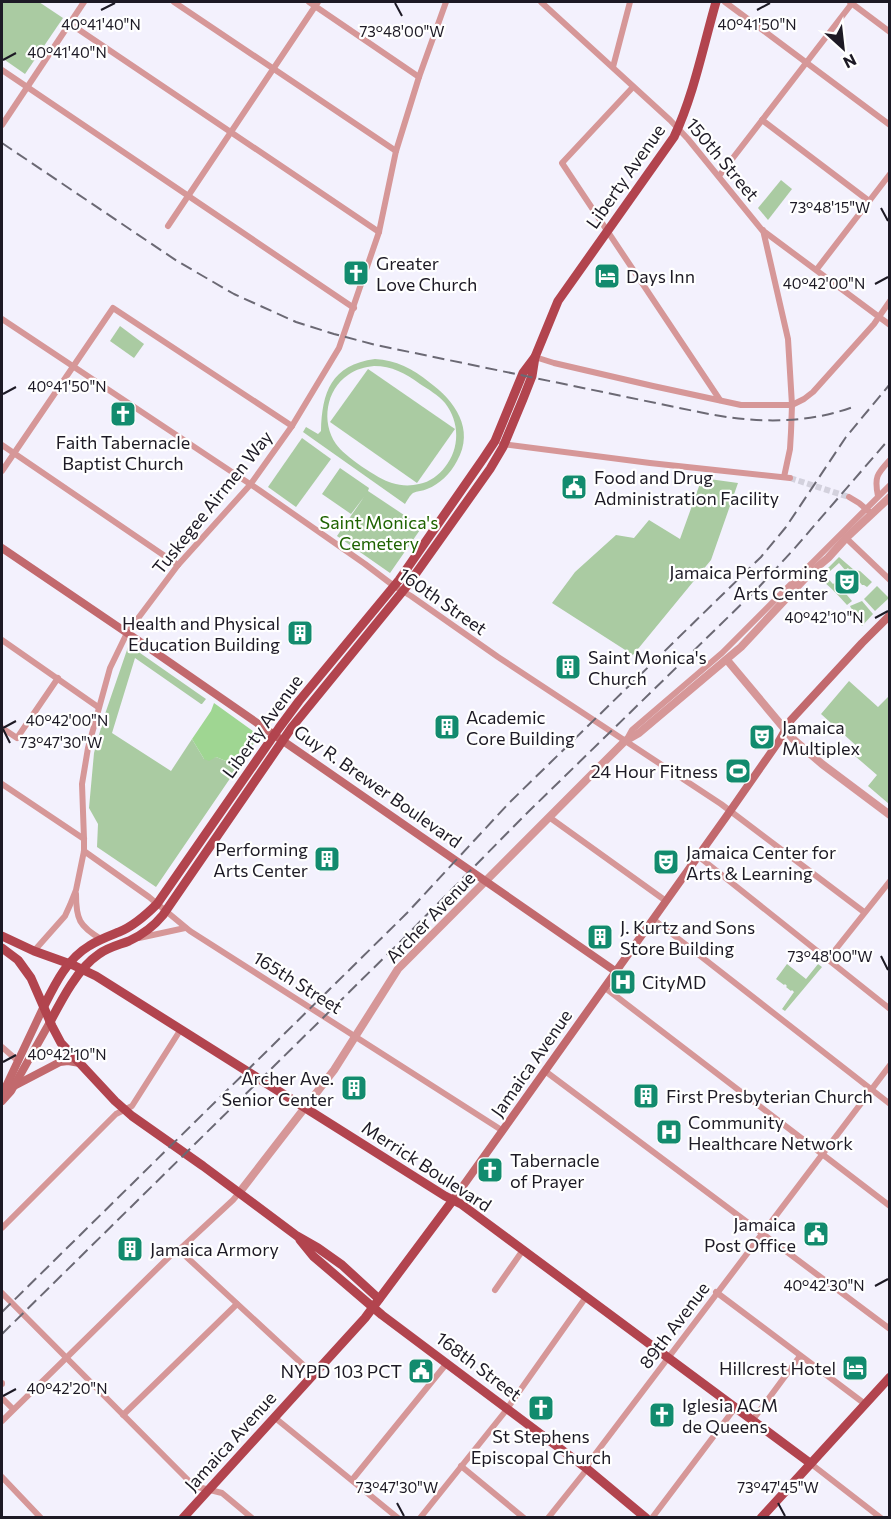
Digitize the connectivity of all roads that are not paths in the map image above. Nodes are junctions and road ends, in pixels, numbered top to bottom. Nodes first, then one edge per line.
1 (84, 2) edge
2 (174, 2) edge
3 (541, 2) edge
4 (630, 2) edge
5 (716, 2) edge
6 (725, 2) edge
7 (852, 2) edge
8 (314, 3) edge
9 (444, 3) edge
10 (69, 23) junction
11 (890, 32) edge
12 (806, 62) junction
13 (613, 67) junction
14 (273, 68) junction
15 (2, 70) edge
16 (419, 77) junction
17 (27, 86) junction
18 (633, 87) junction
19 (762, 120) junction
20 (2, 125) edge
21 (890, 125) edge
22 (678, 129) junction
23 (230, 131) junction
24 (396, 151) junction
25 (890, 174) edge
26 (718, 176) junction
27 (188, 195) junction
28 (869, 201) junction
29 (168, 226) dead end
30 (762, 230) junction
31 (608, 231) junction
32 (379, 232) junction
33 (817, 270) junction
34 (890, 301) edge
35 (354, 308) junction
36 (879, 316) junction
37 (2, 319) edge
38 (890, 325) edge
39 (535, 357) junction
40 (72, 366) junction
41 (720, 400) junction
42 (792, 405) junction
43 (292, 426) junction
44 (495, 441) junction
45 (504, 444) junction
46 (2, 445) edge
47 (14, 453) junction
48 (890, 460) edge
49 (2, 471) edge
50 (250, 484) junction
51 (890, 485) edge
52 (878, 496) junction
53 (849, 497) tunnel mouth
54 (890, 497) edge
55 (869, 511) junction
56 (846, 538) junction
57 (2, 548) edge
58 (178, 565) junction
59 (890, 580) edge
60 (394, 586) junction
61 (403, 591) junction
62 (890, 615) edge
63 (127, 633) junction
64 (2, 640) edge
65 (724, 656) junction
66 (58, 678) junction
67 (98, 707) junction
68 (2, 728) edge
69 (785, 730) junction
70 (274, 735) junction
71 (283, 741) junction
72 (626, 741) junction
73 (2, 784) edge
74 (730, 810) junction
75 (890, 815) edge
76 (549, 818) junction
77 (84, 839) junction
78 (84, 851) junction
79 (698, 856) junction
80 (485, 881) junction
81 (890, 881) edge
82 (76, 890) junction
83 (666, 901) junction
84 (157, 904) junction
85 (166, 911) junction
86 (864, 912) junction
87 (652, 919) junction
88 (186, 928) junction
89 (2, 936) edge
90 (101, 939) junction
91 (132, 940) junction
92 (2, 948) edge
93 (34, 951) junction
94 (828, 959) junction
95 (69, 964) junction
96 (83, 969) junction
97 (615, 971) junction
98 (604, 987) junction
99 (44, 1006) junction
100 (890, 1009) edge
101 (50, 1022) junction
102 (181, 1029) junction
103 (355, 1036) junction
104 (2, 1047) edge
105 (18, 1061) junction
106 (80, 1063) junction
107 (890, 1065) edge
108 (545, 1071) junction
109 (14, 1086) junction
110 (871, 1089) junction
111 (2, 1095) edge
112 (2, 1101) edge
113 (890, 1104) edge
114 (305, 1108) junction
115 (124, 1110) junction
116 (503, 1131) junction
117 (822, 1154) junction
118 (238, 1193) junction
119 (453, 1200) junction
120 (890, 1206) edge
121 (2, 1228) edge
122 (761, 1234) junction
123 (297, 1236) junction
124 (179, 1250) junction
125 (523, 1250) junction
126 (495, 1290) dead end
127 (716, 1292) junction
128 (2, 1293) edge
129 (586, 1297) junction
130 (380, 1299) junction
131 (237, 1304) junction
132 (373, 1307) junction
133 (890, 1329) edge
134 (800, 1356) junction
135 (65, 1358) junction
136 (668, 1358) junction
137 (447, 1363) junction
138 (313, 1374) junction
139 (890, 1377) edge
140 (2, 1398) edge
141 (865, 1404) junction
142 (507, 1408) junction
143 (735, 1408) junction
144 (13, 1409) junction
145 (123, 1415) junction
146 (274, 1417) junction
147 (2, 1421) edge
148 (752, 1421) junction
149 (810, 1464) junction
150 (461, 1466) junction
151 (586, 1468) junction
152 (2, 1477) edge
153 (352, 1480) junction
154 (208, 1490) junction
155 (765, 1516) edge
156 (41, 1518) edge
157 (183, 1518) edge
158 (252, 1518) edge
159 (398, 1518) edge
160 (420, 1518) edge
161 (524, 1518) edge
162 (548, 1518) edge
163 (646, 1518) edge
164 (652, 1518) edge
165 (881, 1518) edge

1 - 10 street
2 - 14 street
3 - 13 street, 150th Street
4 - 13 street
5 - 22 main road, Liberty Avenue
6 - 12 street
7 - 11 street
7 - 12 street
8 - 14 street
8 - 16 street
9 - 16 street, Tuskegee Airmen Way
10 - 17 street
10 - 23 street
12 - 19 street
12 - 21 street
13 - 18 street, 150th Street
14 - 23 street
14 - 24 street
15 - 17 street
16 - 24 street, Tuskegee Airmen Way
17 - 20 street
17 - 27 street
18 - 22 street, 150th Street
18 - 31 street
19 - 26 street
19 - 28 street
22 - 26 street, 150th Street
22 - 31 main road, Liberty Avenue
23 - 27 street
23 - 32 street
24 - 32 street, Tuskegee Airmen Way
25 - 28 street
26 - 30 street, 150th Street
27 - 29 street
27 - 35 street
28 - 33 street
30 - 33 street, 150th Street
30 - 42 street
31 - 39 main road, Liberty Avenue
31 - 41 street
32 - 35 street, Tuskegee Airmen Way
33 - 36 street, 150th Street
34 - 36 street
35 - 43 street, Tuskegee Airmen Way
36 - 38 street, 150th Street
36 - 42 street
37 - 40 street, 160th Street
39 - 41 street
39 - 44 main road, Liberty Avenue
39 - 45 main road, Liberty Avenue
40 - 43 street
40 - 47 street
40 - 50 street, 160th Street
41 - 42 street
42 - 45 street
43 - 50 street, Tuskegee Airmen Way
44 - 45 street
44 - 60 main road, Liberty Avenue
45 - 61 main road, Liberty Avenue
46 - 47 street
47 - 49 street
47 - 58 street
48 - 52 street
50 - 58 street, Tuskegee Airmen Way
50 - 60 street, 160th Street
51 - 52 street, Archer Avenue
52 - 55 street, Archer Avenue
53 - 55 street
54 - 55 street, Archer Avenue
55 - 56 street, Archer Avenue
55 - 65 street, Archer Avenue
56 - 59 street
56 - 65 street, Archer Avenue
57 - 63 main road, Guy R. Brewer Boulevard
58 - 63 street, Tuskegee Airmen Way
60 - 61 street, 160th Street
60 - 70 main road, Liberty Avenue
61 - 71 main road, Liberty Avenue
61 - 72 street, 160th Street
62 - 69 main road, Jamaica Avenue
63 - 67 street, Tuskegee Airmen Way
63 - 70 main road, Guy R. Brewer Boulevard
64 - 66 street
65 - 69 street
65 - 72 street, Archer Avenue
66 - 67 street
66 - 68 street
67 - 77 street, Tuskegee Airmen Way
69 - 74 main road, Jamaica Avenue
69 - 75 street
70 - 71 main road, Guy R. Brewer Boulevard
70 - 84 main road, Liberty Avenue
71 - 80 main road, Guy R. Brewer Boulevard
71 - 85 main road, Liberty Avenue
72 - 74 street, 160th Street
72 - 76 street, Archer Avenue
73 - 77 street
74 - 79 main road, Jamaica Avenue
74 - 86 street, 160th Street
76 - 80 street, Archer Avenue
76 - 83 street
77 - 78 street, Tuskegee Airmen Way
78 - 82 street, Tuskegee Airmen Way
78 - 84 street, 165th Street
79 - 83 main road, Jamaica Avenue
79 - 94 street
80 - 97 main road, Guy R. Brewer Boulevard
80 - 103 street, Archer Avenue
81 - 86 street
82 - 90 street, Tuskegee Airmen Way
82 - 93 street, Tuskegee Airmen Way
83 - 87 main road, Jamaica Avenue
84 - 85 street, 165th Street
84 - 90 main road, Liberty Avenue
85 - 88 street, 165th Street
85 - 91 main road, Liberty Avenue
86 - 94 street
87 - 97 main road, Jamaica Avenue
87 - 110 street
88 - 91 street, Liberty Avenue
88 - 103 street, 165th Street
89 - 93 main road, Merrick Boulevard
90 - 95 main road, Liberty Avenue
91 - 96 main road, Liberty Avenue
92 - 99 main road
93 - 95 main road, Merrick Boulevard
94 - 100 street
95 - 96 main road, Merrick Boulevard
95 - 99 main road, Liberty Avenue
96 - 101 main road, Liberty Avenue
96 - 102 main road, Merrick Boulevard
97 - 98 main road, Jamaica Avenue
98 - 108 main road, Jamaica Avenue
98 - 117 street
99 - 101 main road, 168th Street
99 - 105 main road, Liberty Avenue
101 - 106 main road, 168th Street
101 - 109 main road, Liberty Avenue
102 - 114 main road, Merrick Boulevard
102 - 115 street
103 - 114 street, Archer Avenue
103 - 116 street, 165th Street
104 - 105 street
105 - 111 main road, Liberty Avenue
106 - 109 main road
106 - 115 main road, 168th Street
107 - 110 street, 89th Avenue
108 - 116 main road, Jamaica Avenue
108 - 122 street
109 - 112 main road, Liberty Avenue
110 - 113 street
110 - 117 street, 89th Avenue
114 - 118 street, Archer Avenue
114 - 119 main road, Merrick Boulevard
115 - 118 main road, 168th Street
115 - 121 street
116 - 119 main road, Jamaica Avenue
117 - 120 street
117 - 122 street, 89th Avenue
118 - 123 main road, 168th Street
118 - 124 street
119 - 125 main road, Merrick Boulevard
119 - 130 main road, Jamaica Avenue
122 - 127 street, 89th Avenue
122 - 133 street
123 - 130 main road, 168th Street
123 - 132 main road, 168th Street
124 - 131 street
124 - 135 street
125 - 126 street
125 - 129 main road, Merrick Boulevard
127 - 134 street
127 - 136 street, 89th Avenue
128 - 135 street
129 - 136 main road, Merrick Boulevard
129 - 142 street
130 - 132 main road, Jamaica Avenue
131 - 138 street
131 - 145 street
132 - 137 main road, 168th Street
132 - 138 main road, Jamaica Avenue
134 - 141 street
134 - 148 street
135 - 144 street
135 - 145 street
136 - 143 main road, Merrick Boulevard
136 - 151 street, 89th Avenue
137 - 142 main road, 168th Street
137 - 153 street
138 - 146 main road, Jamaica Avenue
139 - 141 main road
140 - 144 street
141 - 149 main road
142 - 150 street
142 - 151 main road, 168th Street
143 - 148 main road, Merrick Boulevard
143 - 164 street
144 - 147 street
145 - 154 street
146 - 153 street
146 - 154 main road, Jamaica Avenue
148 - 149 main road, Merrick Boulevard
149 - 155 main road
149 - 165 street
150 - 160 street
150 - 161 street
151 - 162 street, 89th Avenue
151 - 163 main road, 168th Street
152 - 156 street
153 - 159 street
154 - 157 main road, Jamaica Avenue
154 - 158 street

